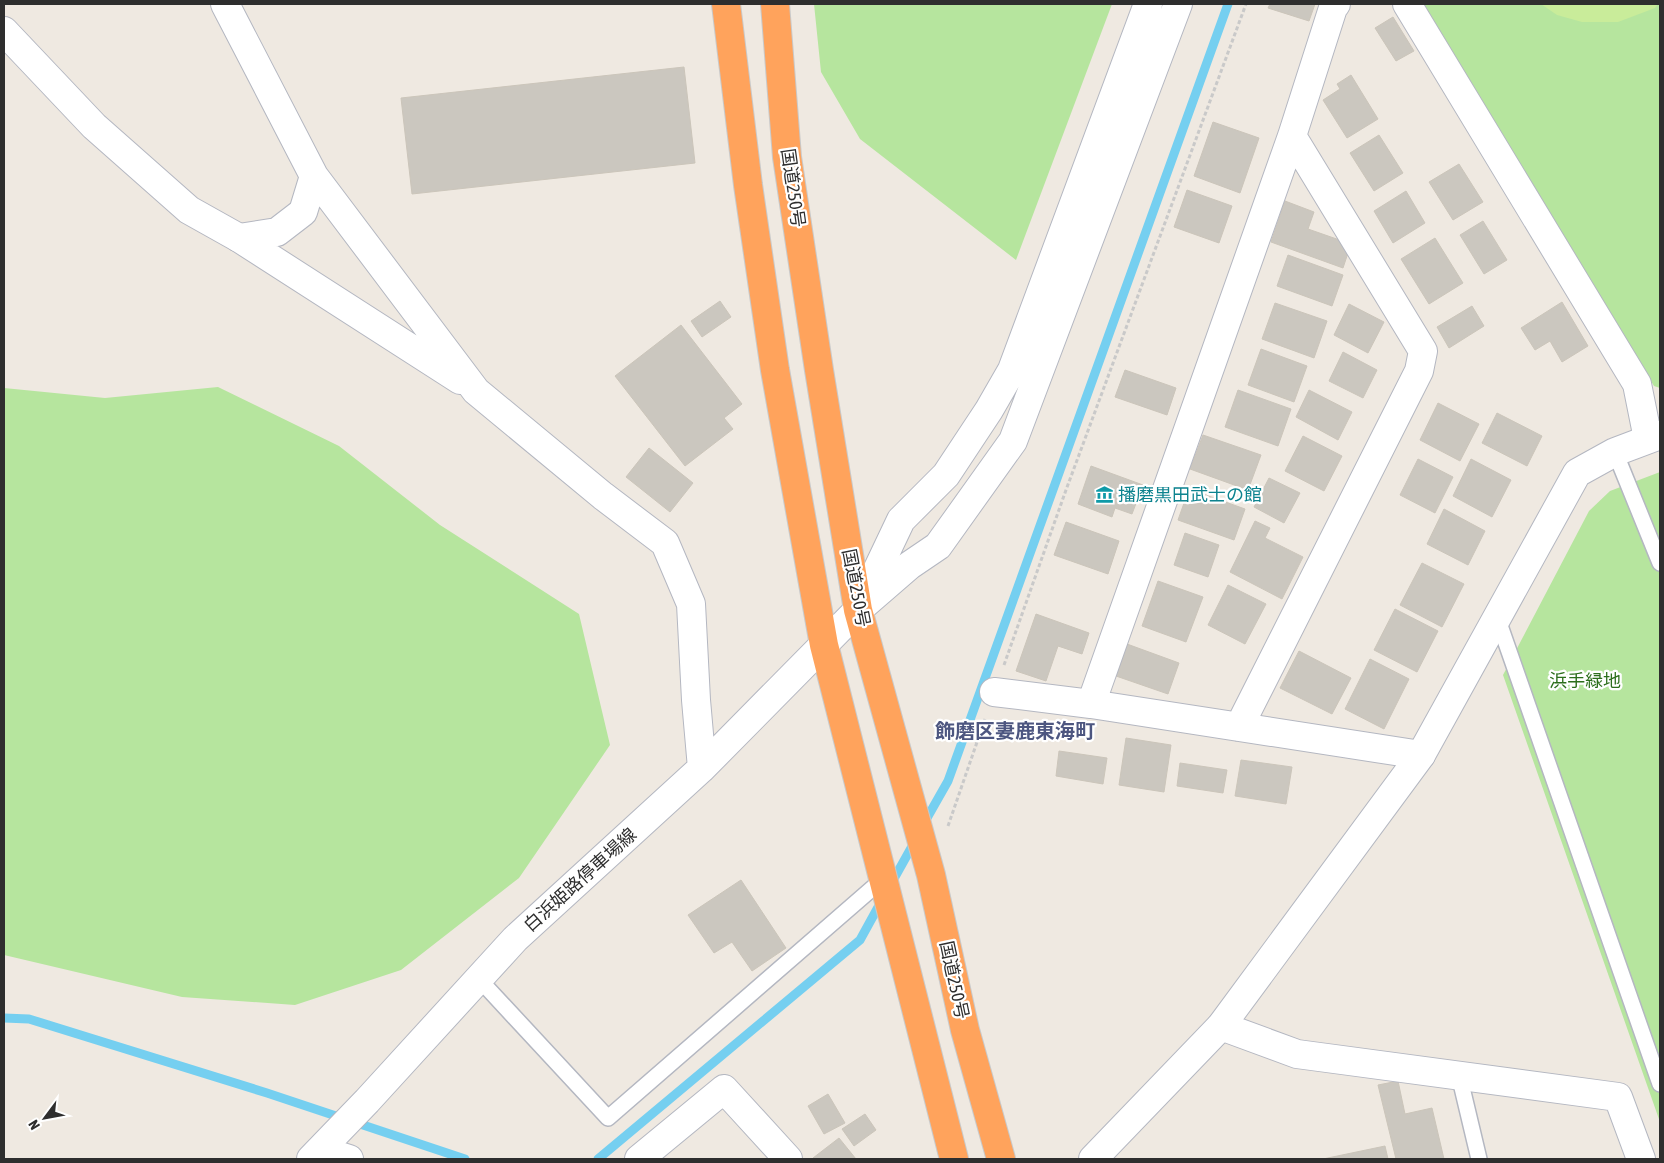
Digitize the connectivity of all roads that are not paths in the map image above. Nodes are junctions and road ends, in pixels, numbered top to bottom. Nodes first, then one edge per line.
1 (225, 4) edge
2 (726, 4) edge
3 (775, 4) edge
4 (1148, 4) edge
5 (1178, 4) edge
6 (1336, 4) edge
7 (1407, 4) edge
8 (4, 31) edge
9 (1292, 136) junction
10 (314, 176) junction
11 (239, 238) junction
12 (476, 391) junction
13 (1654, 437) edge
14 (1615, 452) junction
15 (1660, 563) edge
16 (858, 610) junction
17 (1497, 617) junction
18 (824, 645) junction
19 (994, 692) road end
20 (1091, 704) junction
21 (1239, 726) junction
22 (1421, 754) junction
23 (702, 768) junction
24 (883, 879) junction
25 (478, 978) junction
26 (1222, 1026) junction
27 (1459, 1075) junction
28 (1660, 1084) edge
29 (322, 1148) edge
30 (951, 1158) edge
31 (349, 1159) edge
32 (639, 1159) edge
33 (788, 1159) edge
34 (1001, 1159) edge
35 (1093, 1159) edge
36 (1479, 1159) edge
37 (1642, 1159) edge

1 - 10 street
2 - 18 highway
3 - 16 highway, 国道250号
4 - 16 street
5 - 16 street
6 - 9 street
7 - 13 street
8 - 11 street
9 - 20 street
9 - 21 street
10 - 11 street
10 - 12 street
11 - 12 street
12 - 23 street
13 - 14 street
14 - 15 lane
14 - 17 street
16 - 18 street, 白浜姫路停車場線
16 - 34 highway, 国道250号
17 - 22 street
17 - 28 lane
18 - 23 street, 白浜姫路停車場線
18 - 24 highway
19 - 20 street
20 - 21 street
21 - 22 street
22 - 26 street
23 - 25 street, 白浜姫路停車場線
24 - 25 lane
24 - 30 highway
25 - 29 street, 白浜姫路停車場線
26 - 27 street
26 - 35 street
27 - 36 lane
27 - 37 street
29 - 31 street
32 - 33 street

